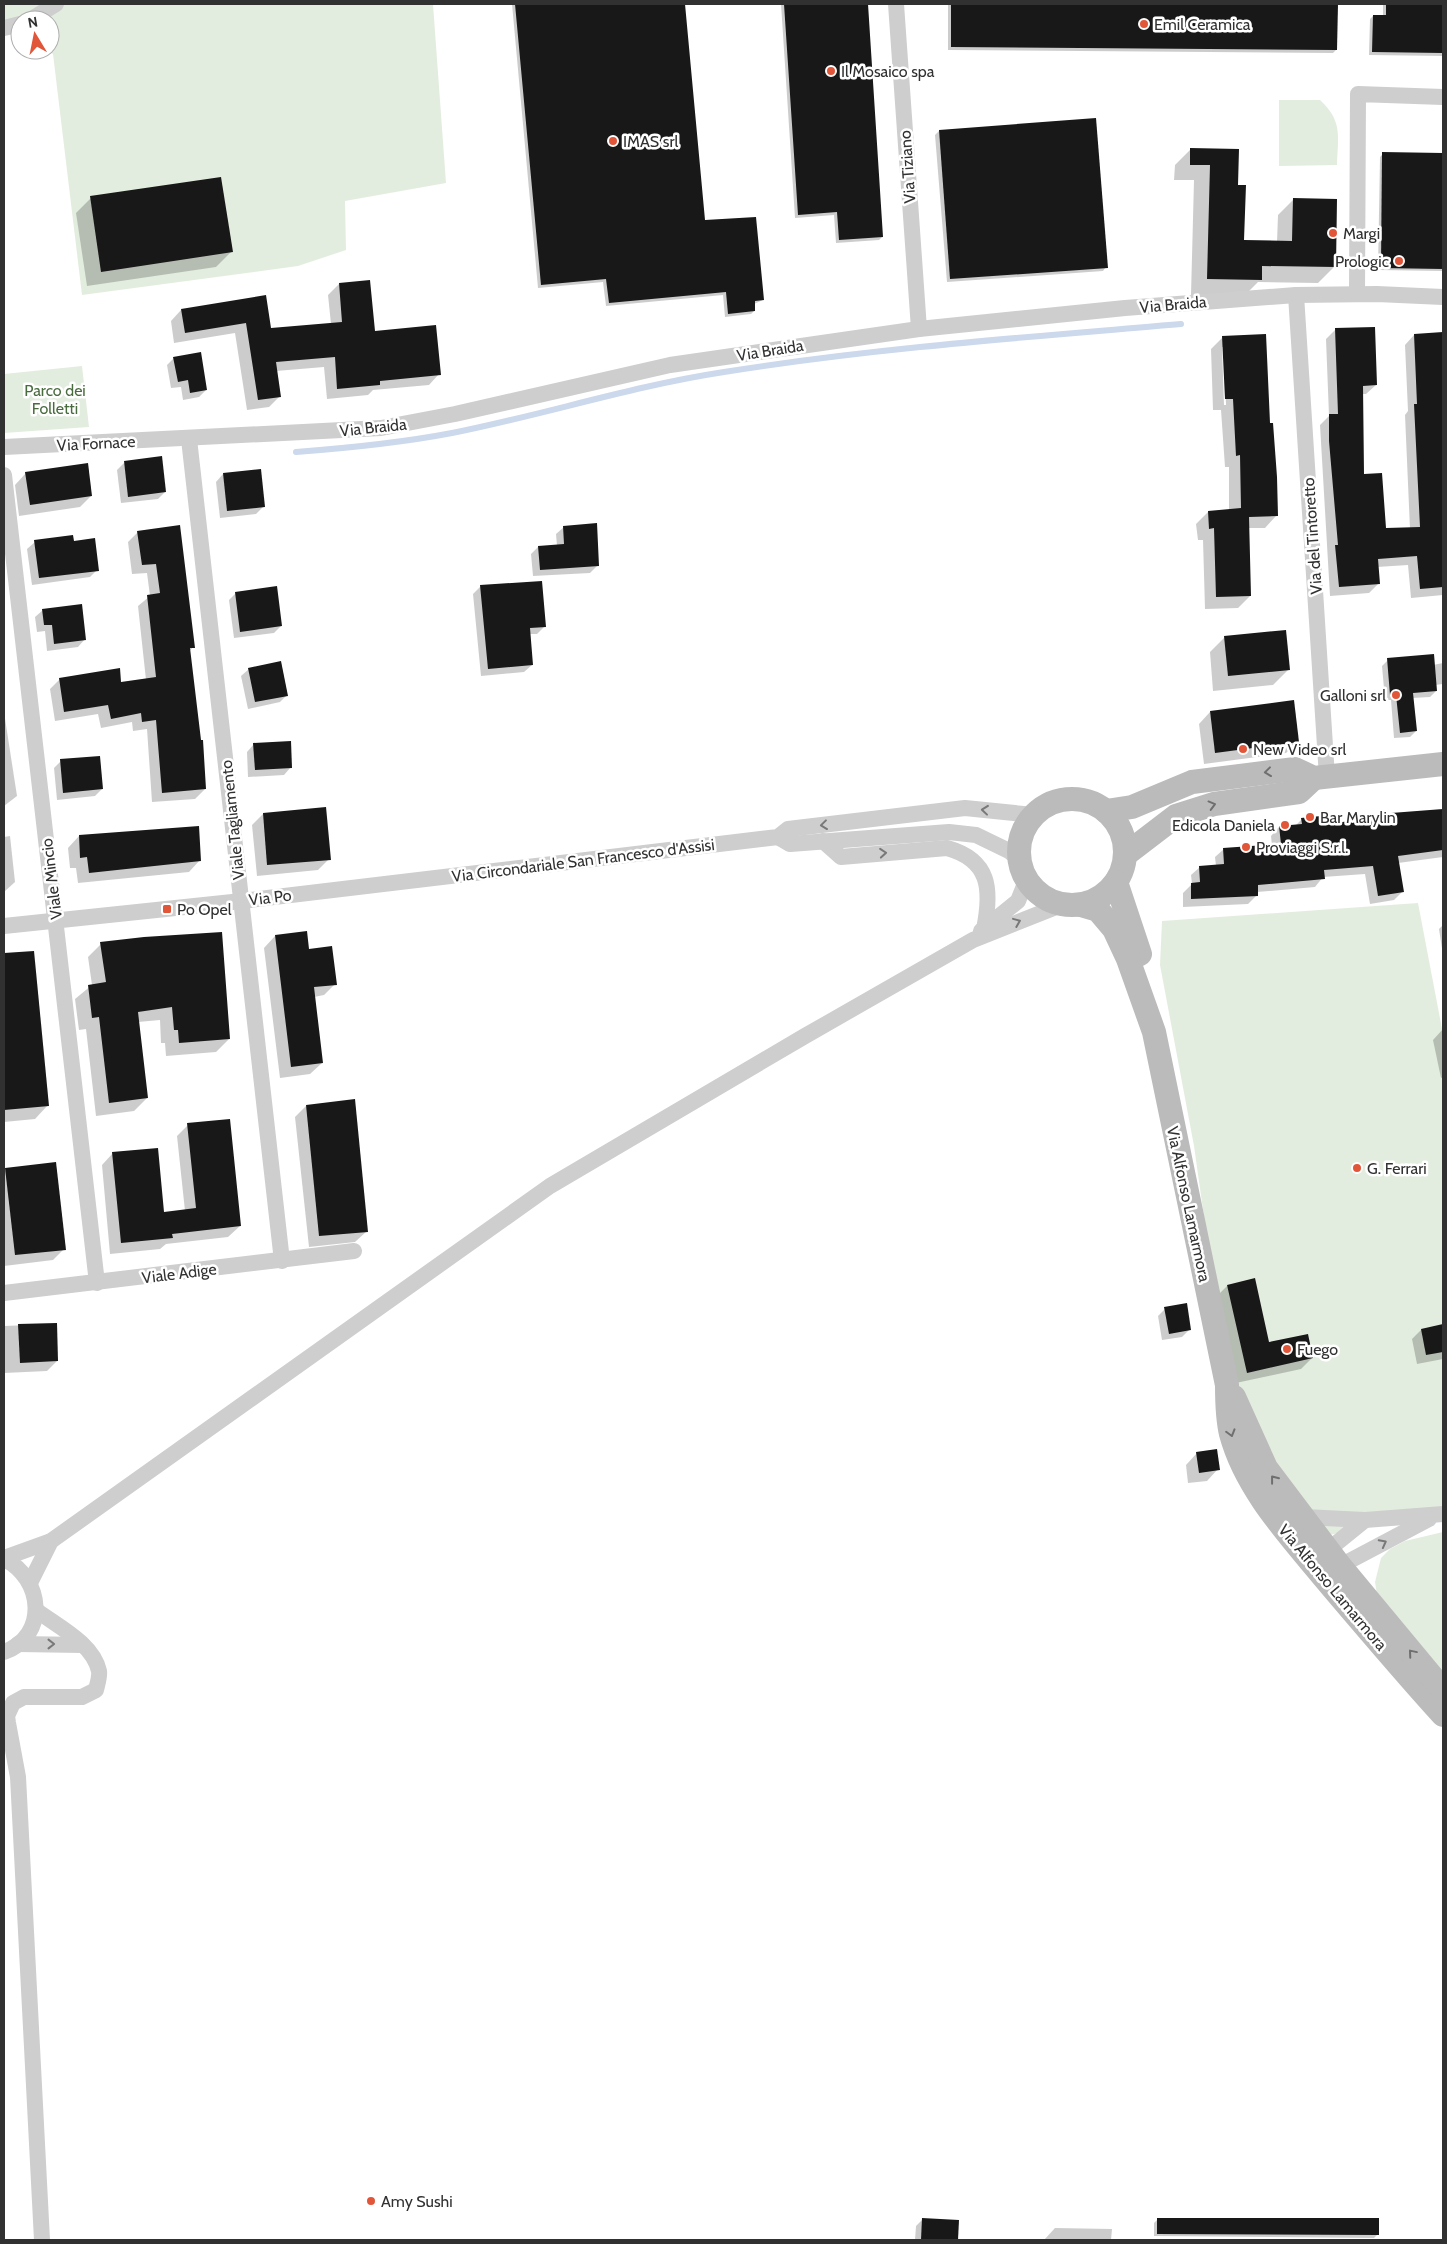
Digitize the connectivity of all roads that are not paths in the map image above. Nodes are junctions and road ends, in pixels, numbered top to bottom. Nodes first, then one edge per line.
1 (896, 4) edge
2 (1443, 96) edge
3 (1357, 294) junction
4 (1296, 295) junction
5 (1443, 297) edge
6 (919, 329) junction
7 (189, 439) junction
8 (4, 447) edge
9 (4, 476) edge
10 (1443, 764) edge
11 (1321, 778) junction
12 (1106, 811) junction
13 (1034, 815) junction
14 (778, 837) junction
15 (823, 841) junction
16 (1125, 855) junction
17 (1022, 870) junction
18 (1116, 882) junction
19 (387, 883) joint
20 (242, 901) junction
21 (1071, 905) junction
22 (56, 920) junction
23 (4, 926) edge
24 (978, 934) junction
25 (1152, 1023) junction
26 (354, 1251) dead end
27 (282, 1261) junction
28 (96, 1283) junction
29 (4, 1293) edge
30 (1227, 1384) junction
31 (1258, 1492) junction
32 (1439, 1515) edge
33 (1304, 1517) junction
34 (1365, 1520) junction
35 (51, 1541) junction
36 (4, 1559) edge
37 (1330, 1560) junction
38 (30, 1583) junction
39 (36, 1610) junction
40 (83, 1644) junction
41 (11, 1648) edge
42 (1390, 1657) junction
43 (1443, 1690) edge
44 (1443, 1715) edge
45 (42, 2240) edge

1 - 6 street, Via Tiziano
2 - 3 street
3 - 4 street, Via Braida
3 - 5 street, Via Braida
4 - 6 street, Via Braida
4 - 11 street, Via del Tintoretto
6 - 7 street, Via Braida
7 - 8 street, Via Fornace
7 - 20 street, Viale Tagliamento
9 - 22 street, Viale Mincio
10 - 11 street
11 -> 12 street
16 -> 11 street
12 - 13 street
12 - 16 street
13 -> 14 street, Via Circondariale San Francesco d'Assisi
13 - 17 street
14 - 15 street, Via Circondariale San Francesco d'Assisi
14 - 19 street, Via Circondariale San Francesco d'Assisi
15 - 17 street, Via Circondariale San Francesco d'Assisi
15 -> 24 street
16 - 18 street
17 - 21 street, Via Circondariale San Francesco d'Assisi
17 - 24 street
18 - 21 street
18 - 25 street
19 - 20 street, Via Po
20 - 22 street, Via Po
20 - 27 street, Viale Tagliamento
24 -> 21 street
21 - 25 street, Via Circondariale San Francesco d'Assisi
22 - 23 street, Via Po
22 - 28 street, Viale Mincio
24 - 35 street
25 - 30 street, Via Alfonso Lamarmora
26 - 27 street, Viale Adige
27 - 28 street, Viale Adige
28 - 29 street, Viale Adige
30 -> 31 street, Via Alfonso Lamarmora
33 -> 30 street, Via Alfonso Lamarmora
31 - 37 street, Via Alfonso Lamarmora
31 - 42 street, Via Alfonso Lamarmora
32 - 34 street
37 -> 32 street
33 - 34 street
33 - 37 street, Via Alfonso Lamarmora
34 - 37 street
35 - 36 street
35 - 38 street
36 - 38 street
37 - 42 street, Via Alfonso Lamarmora
43 -> 37 street, Via Alfonso Lamarmora
38 - 39 street
39 - 40 street
39 - 41 street
41 -> 40 street
40 - 45 street
42 - 44 street, Via Alfonso Lamarmora

